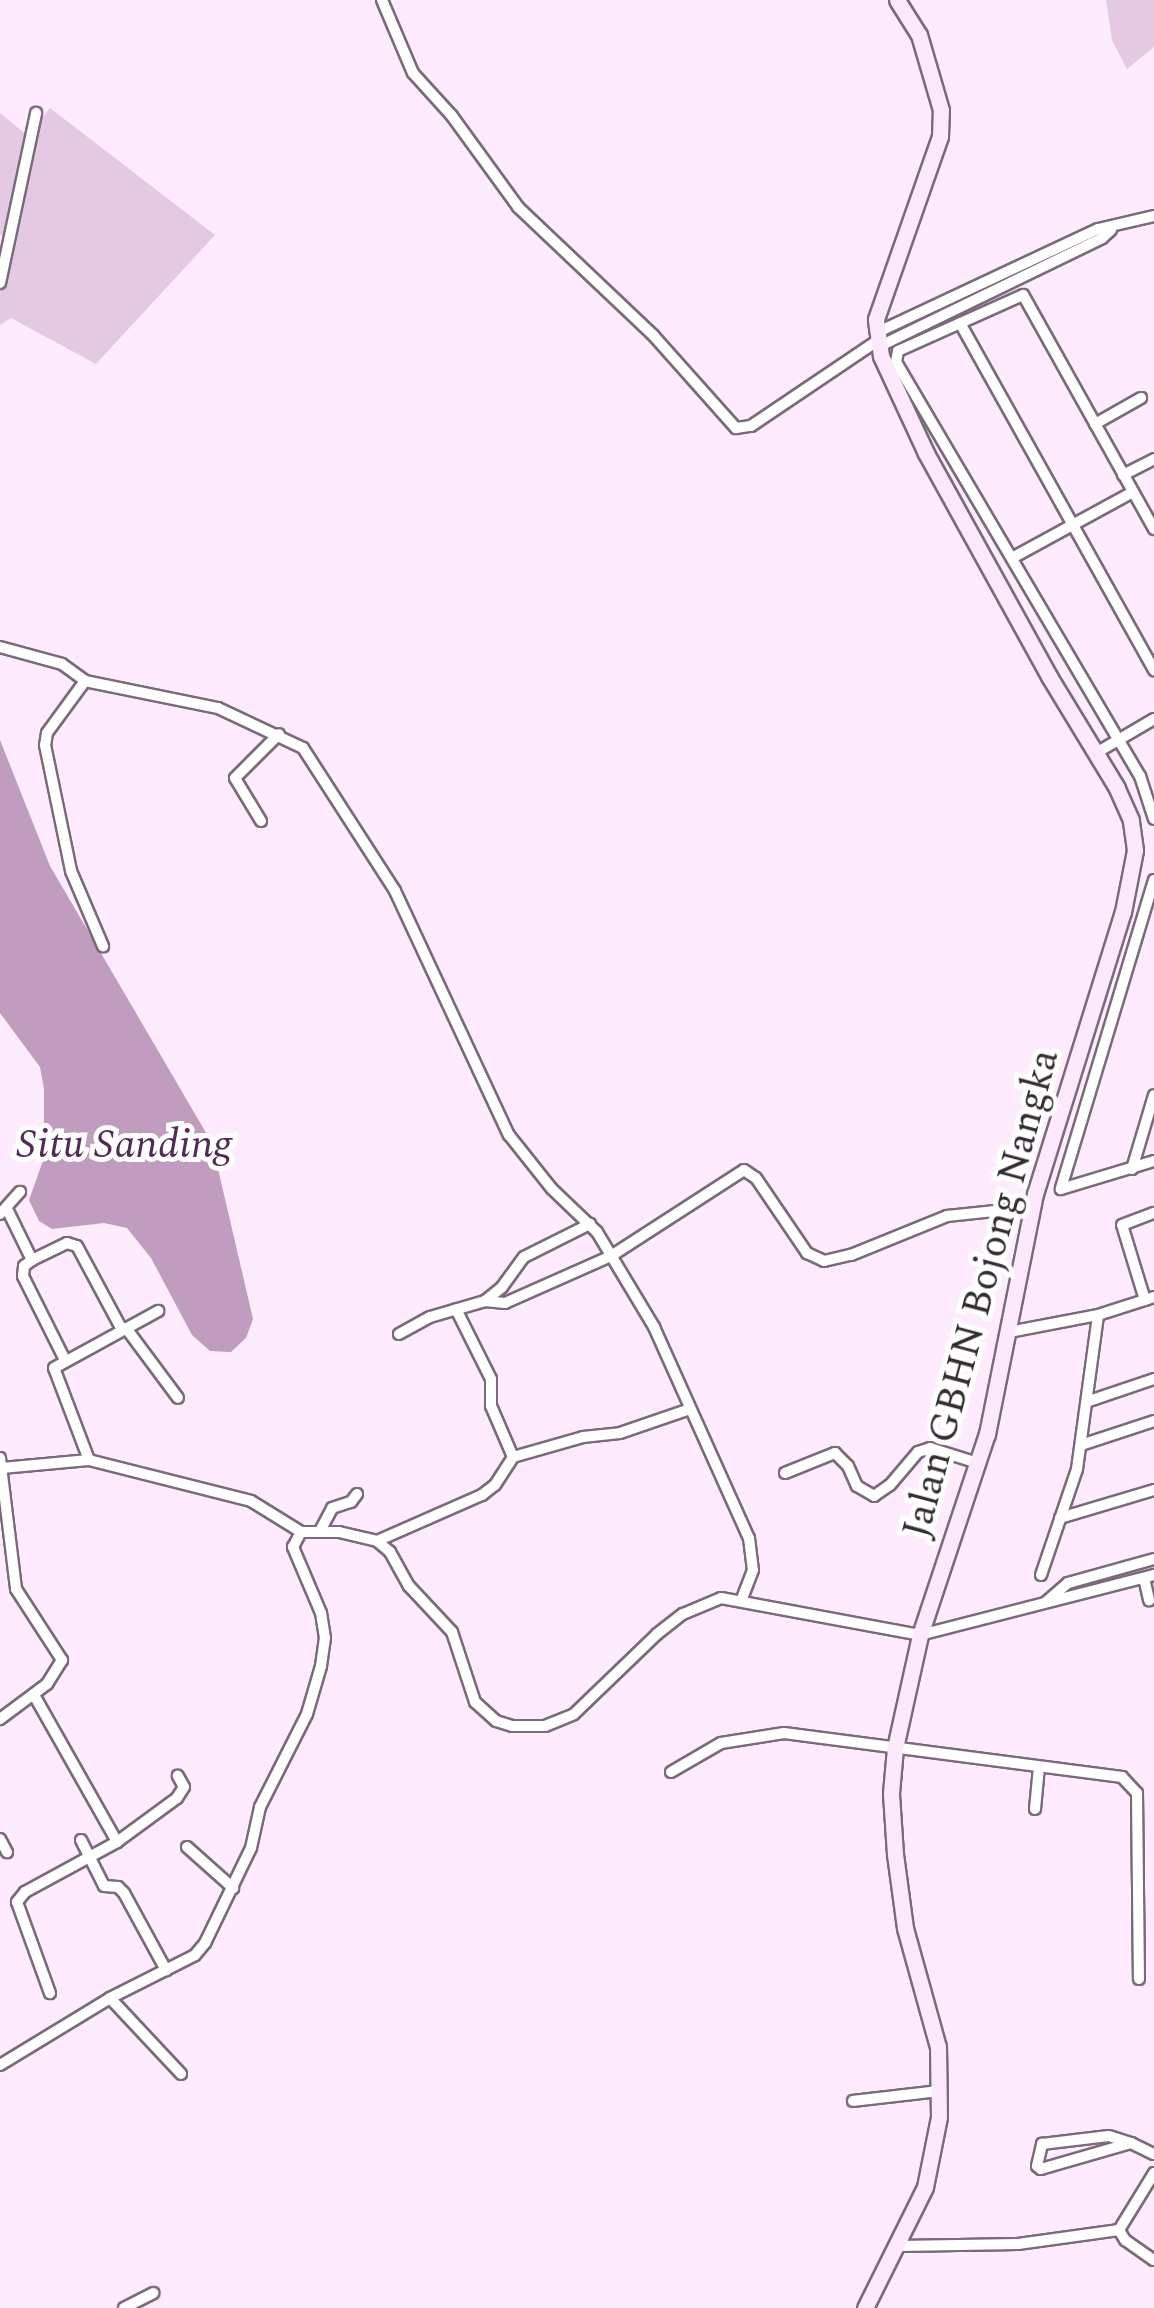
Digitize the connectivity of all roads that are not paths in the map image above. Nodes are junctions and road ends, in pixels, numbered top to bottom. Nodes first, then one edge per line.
1 (382, 0) edge
2 (896, 0) edge
3 (36, 114) dead end
4 (1154, 216) edge
5 (0, 284) edge
6 (960, 323) junction
7 (877, 340) junction
8 (1141, 398) dead end
9 (1094, 424) junction
10 (1154, 459) edge
11 (1124, 475) junction
12 (1132, 492) junction
13 (1072, 526) junction
14 (1153, 526) edge
15 (1012, 558) junction
16 (0, 647) edge
17 (1154, 670) edge
18 (85, 682) junction
19 (1154, 719) edge
20 (279, 734) junction
21 (1118, 740) junction
22 (1096, 753) junction
23 (1154, 819) edge
24 (260, 820) dead end
25 (1153, 886) edge
26 (103, 946) dead end
27 (1154, 1095) edge
28 (1154, 1162) edge
29 (1132, 1169) junction
30 (1061, 1189) junction
31 (20, 1192) dead end
32 (1034, 1201) junction
33 (3, 1212) edge
34 (1154, 1213) edge
35 (590, 1224) junction
36 (612, 1256) junction
37 (32, 1260) junction
38 (1154, 1284) edge
39 (1143, 1296) edge
40 (486, 1301) junction
41 (456, 1309) junction
42 (158, 1311) dead end
43 (1098, 1314) junction
44 (124, 1329) junction
45 (1010, 1332) junction
46 (399, 1334) dead end
47 (65, 1360) junction
48 (1154, 1379) edge
49 (178, 1398) dead end
50 (1089, 1402) junction
51 (690, 1409) junction
52 (1154, 1421) edge
53 (1081, 1444) junction
54 (513, 1458) junction
55 (89, 1460) junction
56 (1, 1463) edge
57 (978, 1463) junction
58 (785, 1474) dead end
59 (1154, 1490) edge
60 (356, 1494) dead end
61 (1060, 1518) junction
62 (320, 1531) junction
63 (301, 1532) junction
64 (377, 1542) junction
65 (4, 1543) edge
66 (1154, 1560) edge
67 (1042, 1575) dead end
68 (1149, 1577) edge
69 (742, 1598) junction
70 (1147, 1600) edge
71 (1046, 1603) junction
72 (920, 1635) junction
73 (34, 1695) junction
74 (0, 1718) edge
75 (895, 1748) junction
76 (1038, 1766) junction
77 (671, 1772) dead end
78 (178, 1776) dead end
79 (1035, 1809) dead end
80 (0, 1839) edge
81 (81, 1840) dead end
82 (118, 1842) junction
83 (187, 1847) dead end
84 (7, 1852) dead end
85 (90, 1858) junction
86 (233, 1888) junction
87 (166, 1970) junction
88 (1139, 1978) dead end
89 (50, 1993) dead end
90 (110, 1998) junction
91 (0, 2065) edge
92 (181, 2074) dead end
93 (940, 2091) junction
94 (852, 2101) dead end
95 (1132, 2142) junction
96 (1154, 2154) edge
97 (1154, 2173) edge
98 (1119, 2230) junction
99 (899, 2246) junction
100 (1154, 2260) edge
101 (153, 2293) dead end
102 (124, 2308) edge
103 (866, 2308) edge

1 - 7 street
2 - 7 street
3 - 5 street
4 - 7 street
6 - 9 street
6 - 13 street
6 - 15 street
7 - 22 street, Jalan GBHN Bojong Nangka
8 - 9 street
9 - 11 street
10 - 11 street
11 - 12 street
12 - 13 street
12 - 14 street
13 - 15 street
13 - 17 street
15 - 21 street
16 - 18 street
18 - 20 street
18 - 26 street
19 - 21 street
20 - 24 street
20 - 35 street
21 - 22 street
21 - 23 street
22 - 32 street, Jalan GBHN Bojong Nangka
25 - 30 street
27 - 29 street
28 - 29 street
29 - 30 street
30 - 32 street
31 - 33 street
32 - 36 street
32 - 45 street, Jalan GBHN Bojong Nangka
33 - 37 street
34 - 39 street
35 - 36 street
35 - 40 street
36 - 40 street
36 - 51 street
37 - 44 street
37 - 47 street
38 - 39 street
39 - 43 street
40 - 41 street
41 - 46 street
41 - 54 street
42 - 44 street
43 - 45 street
43 - 50 street
44 - 47 street
44 - 49 street
45 - 57 street, Jalan GBHN Bojong Nangka
47 - 55 street
48 - 50 street
50 - 53 street
51 - 54 street
51 - 69 street
52 - 53 street
53 - 61 street
54 - 64 street
55 - 56 street
55 - 63 street
56 - 65 street
57 - 58 street
57 - 72 street, Jalan GBHN Bojong Nangka
59 - 61 street
60 - 62 street
61 - 67 street
62 - 63 street
62 - 64 street
63 - 86 street
64 - 69 street
65 - 73 street
66 - 71 street
68 - 70 street
68 - 71 street
69 - 72 street
71 - 72 street
72 - 75 street, Jalan GBHN Bojong Nangka
73 - 74 street
73 - 82 street
75 - 76 street
75 - 77 street
75 - 93 street, Jalan GBHN Bojong Nangka
76 - 79 street
76 - 88 street
78 - 82 street
80 - 84 street
81 - 85 street
82 - 85 street
83 - 86 street
85 - 87 street
85 - 89 street
86 - 87 street
87 - 90 street
90 - 91 street
90 - 92 street
93 - 94 street
93 - 99 street, Jalan GBHN Bojong Nangka
95 - 95 street
95 - 96 street
97 - 98 street
98 - 99 street
98 - 100 street
99 - 103 street, Jalan GBHN Bojong Nangka
101 - 102 street

